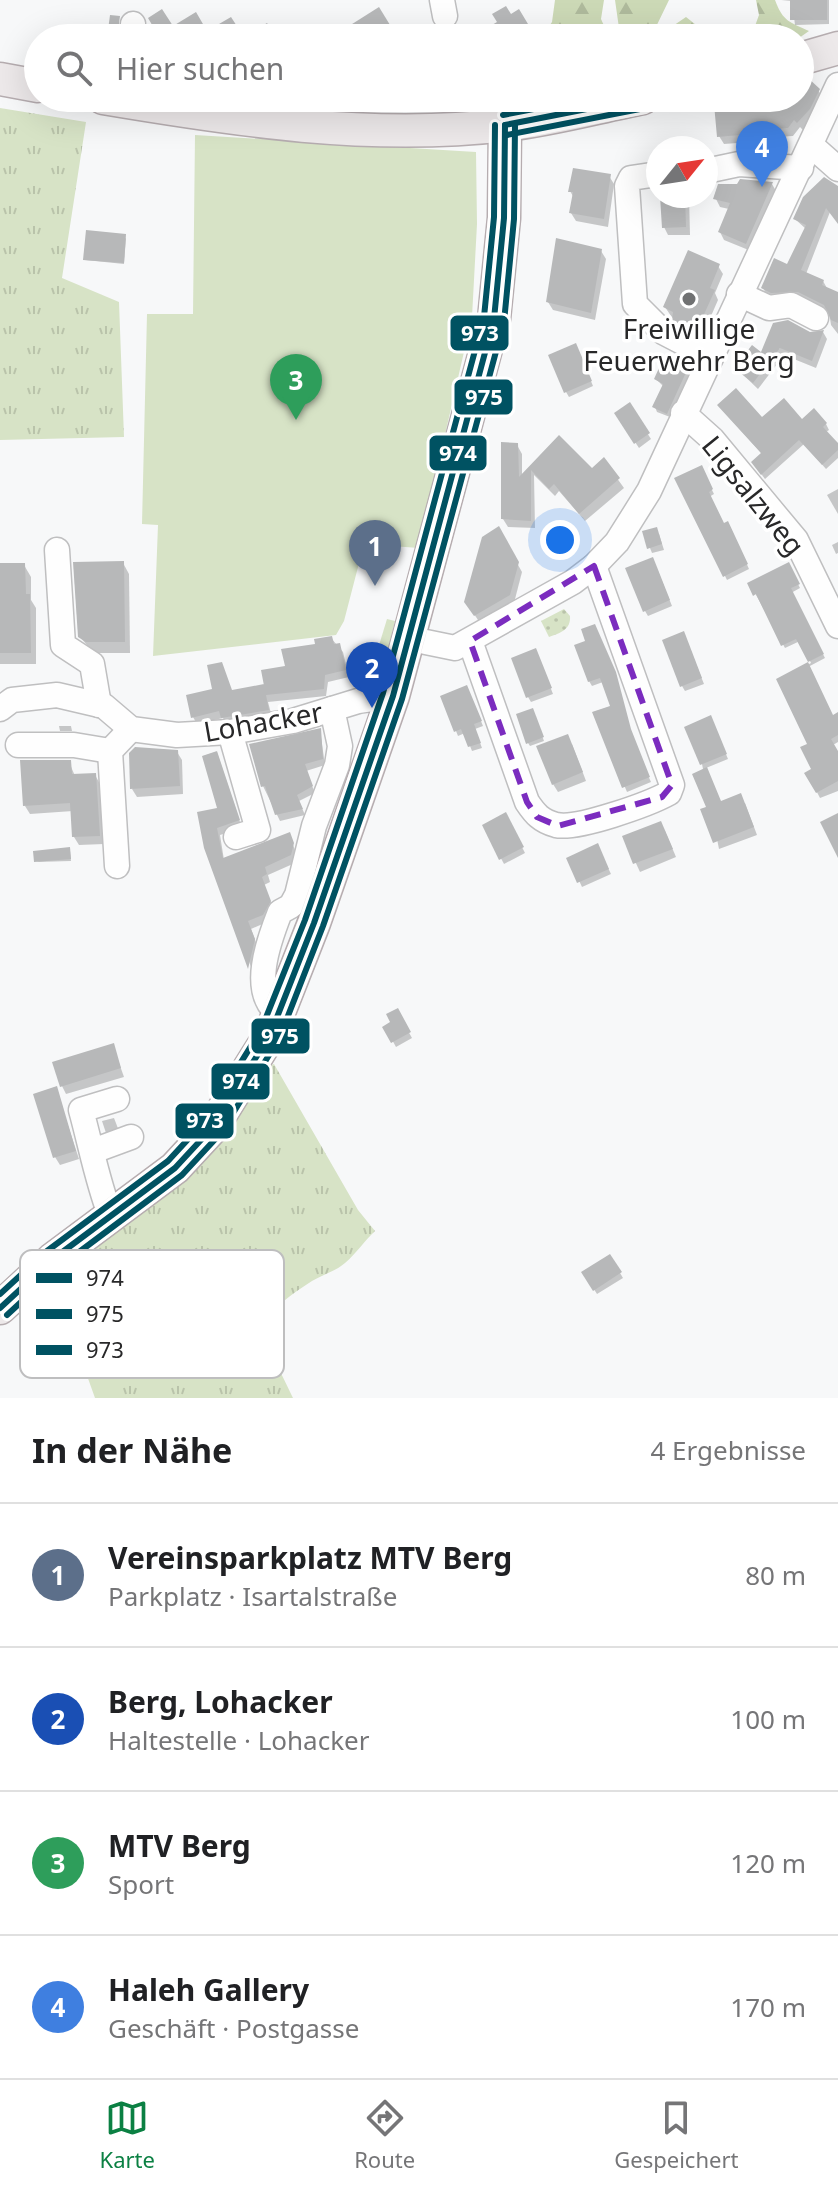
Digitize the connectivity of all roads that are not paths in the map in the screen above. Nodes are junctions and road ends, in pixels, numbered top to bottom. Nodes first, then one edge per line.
1 (838, 48) edge
2 (814, 55) edge
3 (0, 79) edge
4 (24, 83) edge
5 (838, 85) edge
6 (183, 112) edge
7 (571, 112) edge
8 (505, 125) junction
9 (812, 146) junction
10 (718, 168) edge
11 (801, 168) junction
12 (838, 169) edge
13 (646, 175) edge
14 (739, 294) junction
15 (816, 318) dead end
16 (711, 357) junction
17 (683, 413) junction
18 (57, 550) dead end
19 (594, 566) junction
20 (838, 626) edge
21 (411, 639) junction
22 (470, 641) junction
23 (393, 696) junction
24 (99, 705) junction
25 (0, 709) edge
26 (332, 709) junction
27 (131, 729) junction
28 (230, 732) junction
29 (18, 745) dead end
30 (110, 751) junction
31 (236, 837) dead end
32 (117, 866) dead end
33 (275, 1024) junction
34 (117, 1099) dead end
35 (131, 1137) dead end
36 (93, 1151) junction
37 (111, 1217) junction
38 (65, 1250) edge
39 (20, 1290) edge
40 (0, 1308) edge

1 - 2 main road
3 - 4 main road
5 - 9 street
6 - 8 main road
7 - 8 main road
8 - 21 main road
9 - 11 street
9 - 12 street
10 - 11 street
11 - 14 street
13 - 16 street
14 - 15 street
14 - 16 street
16 - 17 street
17 - 19 street
17 - 20 street, Ligsalzweg
18 - 24 street
19 - 22 street
19 - 22 street
21 - 22 street
21 - 23 main road
23 - 26 street, Lohacker
23 - 33 main road
24 - 25 street, Lohacker
24 - 27 street, Lohacker
26 - 28 street, Lohacker
26 - 33 street
27 - 28 street, Lohacker
27 - 30 street
28 - 31 street
29 - 30 street
30 - 32 street
33 - 37 main road
34 - 36 street
35 - 36 street
36 - 37 street
37 - 38 main road
39 - 40 main road

